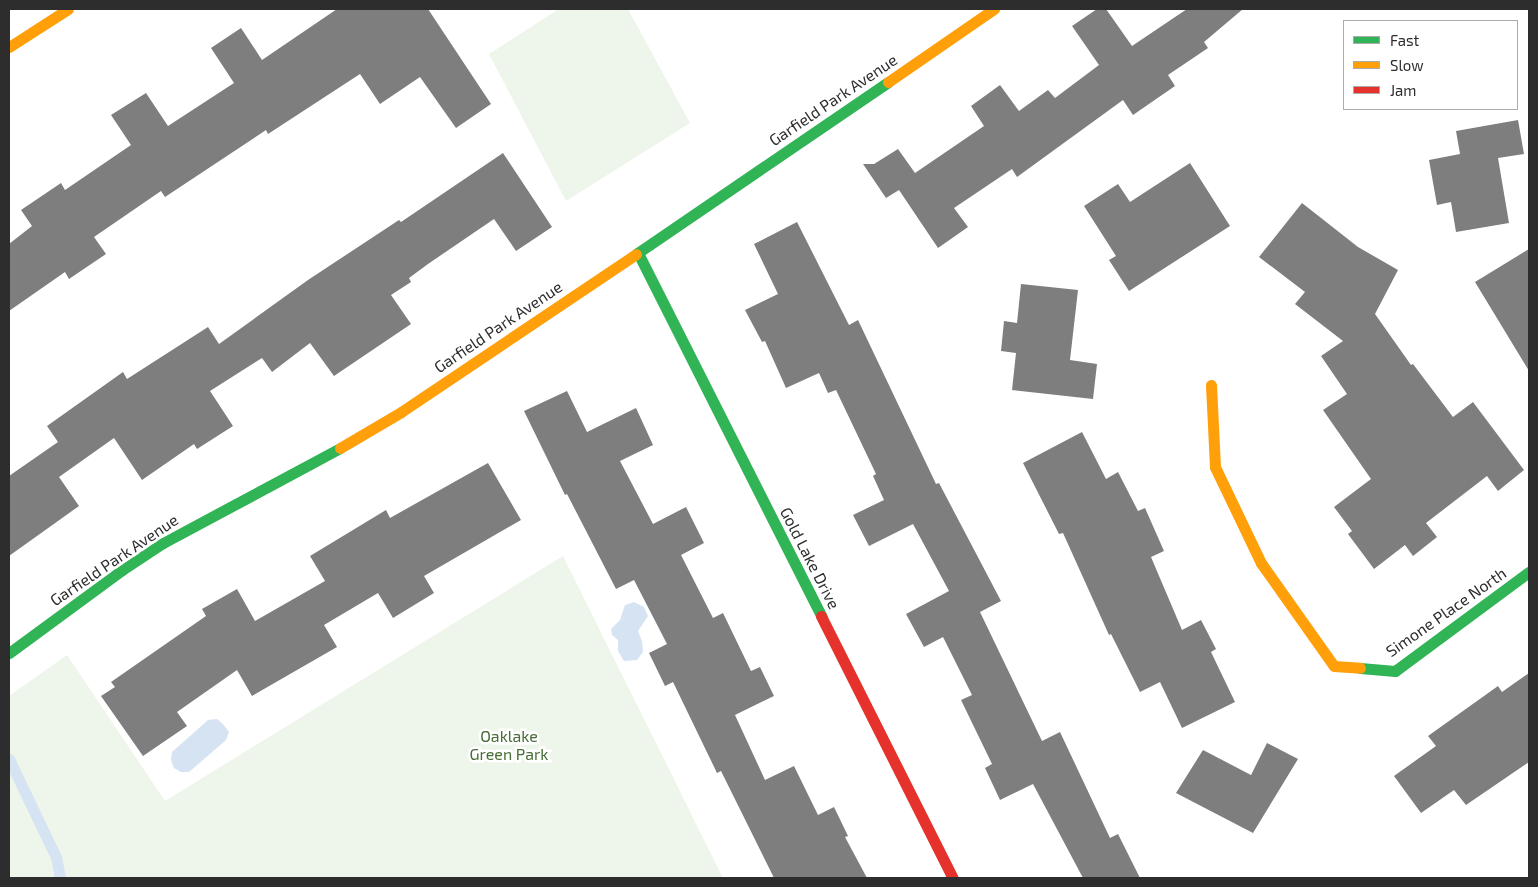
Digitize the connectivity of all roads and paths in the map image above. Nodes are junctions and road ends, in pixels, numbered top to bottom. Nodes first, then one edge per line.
1 (68, 9) edge
2 (994, 9) edge
3 (9, 47) edge
4 (638, 253) junction
5 (1211, 385) dead end
6 (1529, 572) edge
7 (9, 653) edge
8 (953, 878) edge

1 - 3 street
2 - 4 street, Garfield Park Avenue
4 - 7 street, Garfield Park Avenue
4 - 8 street, Gold Lake Drive
5 - 6 street, Simone Place North

